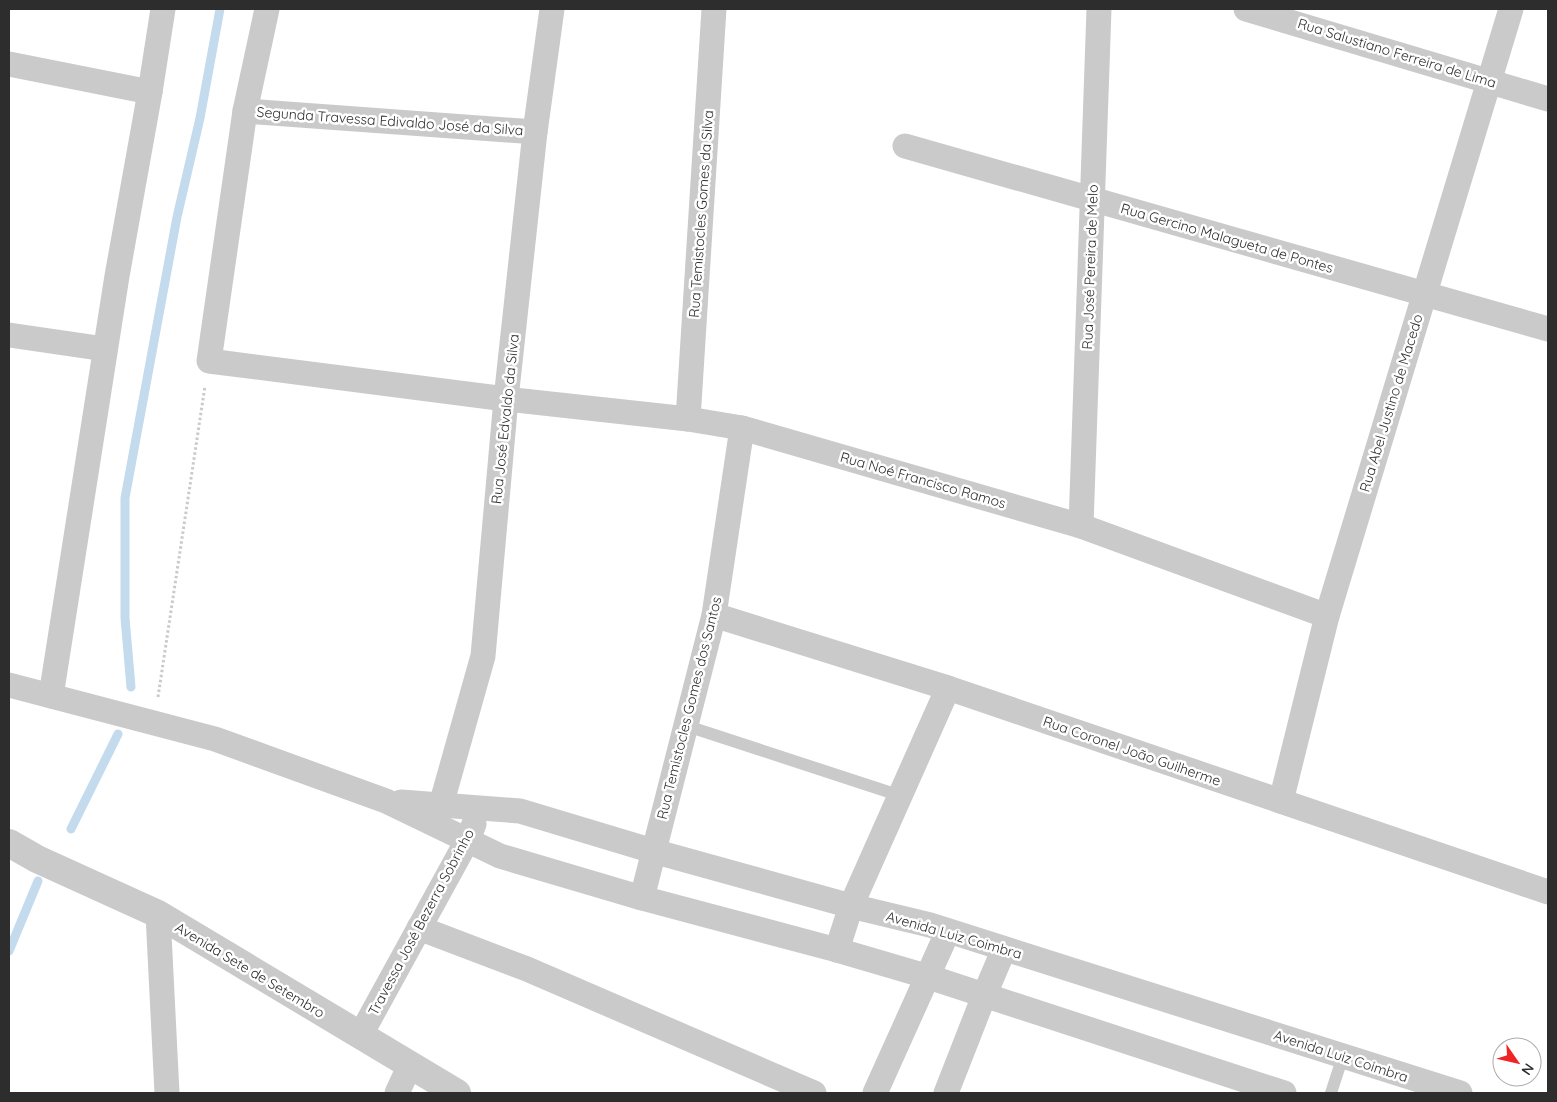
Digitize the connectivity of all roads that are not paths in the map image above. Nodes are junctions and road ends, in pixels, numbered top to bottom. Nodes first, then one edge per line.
1 (163, 9) edge
2 (267, 9) edge
3 (552, 9) edge
4 (714, 9) edge
5 (1099, 9) edge
6 (1246, 9) edge
7 (1510, 9) edge
8 (9, 64) edge
9 (1489, 80) junction
10 (150, 92) junction
11 (1548, 98) edge
12 (245, 111) junction
13 (535, 132) junction
14 (905, 146) dead end
15 (1092, 200) junction
16 (1424, 293) junction
17 (1548, 329) edge
18 (9, 335) edge
19 (105, 349) junction
20 (506, 399) junction
21 (688, 419) junction
22 (742, 428) junction
23 (1081, 526) junction
24 (714, 615) junction
25 (1327, 616) junction
26 (9, 685) edge
27 (948, 688) junction
28 (51, 696) junction
29 (687, 726) junction
30 (901, 796) junction
31 (1281, 801) junction
32 (480, 808) junction
33 (437, 814) junction
34 (468, 839) junction
35 (9, 843) edge
36 (654, 851) junction
37 (1548, 892) edge
38 (642, 898) junction
39 (851, 906) junction
40 (158, 914) junction
41 (419, 928) junction
42 (948, 931) junction
43 (1004, 949) junction
44 (837, 950) junction
45 (929, 977) junction
46 (984, 996) junction
47 (360, 1036) junction
48 (1343, 1056) junction
49 (410, 1065) junction
50 (167, 1093) edge
51 (397, 1093) edge
52 (457, 1093) edge
53 (814, 1093) edge
54 (875, 1093) edge
55 (946, 1093) edge
56 (1284, 1093) edge
57 (1331, 1093) edge
58 (1460, 1093) edge

1 - 10 street
2 - 12 street
3 - 13 street, Rua José Edvaldo da Silva
4 - 21 street, Rua Temistocles Gomes da Silva
5 - 15 street, Rua José Pereira de Melo
6 - 9 street, Rua Salustiano Ferreira de Lima
7 - 9 street, Rua Abel Justino de Macedo
8 - 10 street
9 - 11 street, Rua Salustiano Ferreira de Lima
9 - 16 street, Rua Abel Justino de Macedo
10 - 19 street
12 - 13 street, Segunda Travessa Edivaldo José da Silva
12 - 20 street, Rua Noé Francisco Ramos
13 - 20 street, Rua José Edvaldo da Silva
14 - 15 street, Rua Gercino Malagueta de Pontes
15 - 16 street, Rua Gercino Malagueta de Pontes
15 - 23 street, Rua José Pereira de Melo
16 - 17 street, Rua Gercino Malagueta de Pontes
16 - 25 street, Rua Abel Justino de Macedo
18 - 19 street
19 - 28 street
20 - 21 street, Rua Noé Francisco Ramos
20 - 33 street, Rua José Edvaldo da Silva
21 - 22 street, Rua Noé Francisco Ramos
22 - 23 street, Rua Noé Francisco Ramos
22 - 24 street, Rua Temistocles Gomes dos Santos
23 - 25 street, Rua Noé Francisco Ramos
24 - 27 street, Rua Coronel João Guilherme
24 - 29 street, Rua Temistocles Gomes dos Santos
25 - 31 street, Rua Abel Justino de Macedo
26 - 28 street
27 - 30 street
27 - 31 street, Rua Coronel João Guilherme
28 - 33 street
29 - 30 lane
29 - 36 street, Rua Temistocles Gomes dos Santos
30 - 39 street
31 - 37 street, Rua Coronel João Guilherme
32 - 33 street, Avenida Luiz Coimbra
32 - 34 street, Travessa José Bezerra Sobrinho
32 - 36 street, Avenida Luiz Coimbra
33 - 34 street
34 - 38 street
34 - 41 street, Travessa José Bezerra Sobrinho
35 - 40 street, Avenida Sete de Setembro
36 - 38 street, Rua Temistocles Gomes dos Santos
36 - 39 street, Avenida Luiz Coimbra
38 - 44 street
39 - 42 street, Avenida Luiz Coimbra
39 - 44 street
40 - 47 street, Avenida Sete de Setembro
40 - 50 street
41 - 47 street, Travessa José Bezerra Sobrinho
41 - 53 street
42 - 43 street, Avenida Luiz Coimbra
42 - 45 street
43 - 46 street
43 - 48 street, Avenida Luiz Coimbra
44 - 45 street
45 - 46 street
45 - 54 street
46 - 55 street
46 - 56 street
47 - 49 street, Avenida Sete de Setembro
48 - 57 lane
48 - 58 street, Avenida Luiz Coimbra
49 - 51 street
49 - 52 street, Avenida Sete de Setembro

